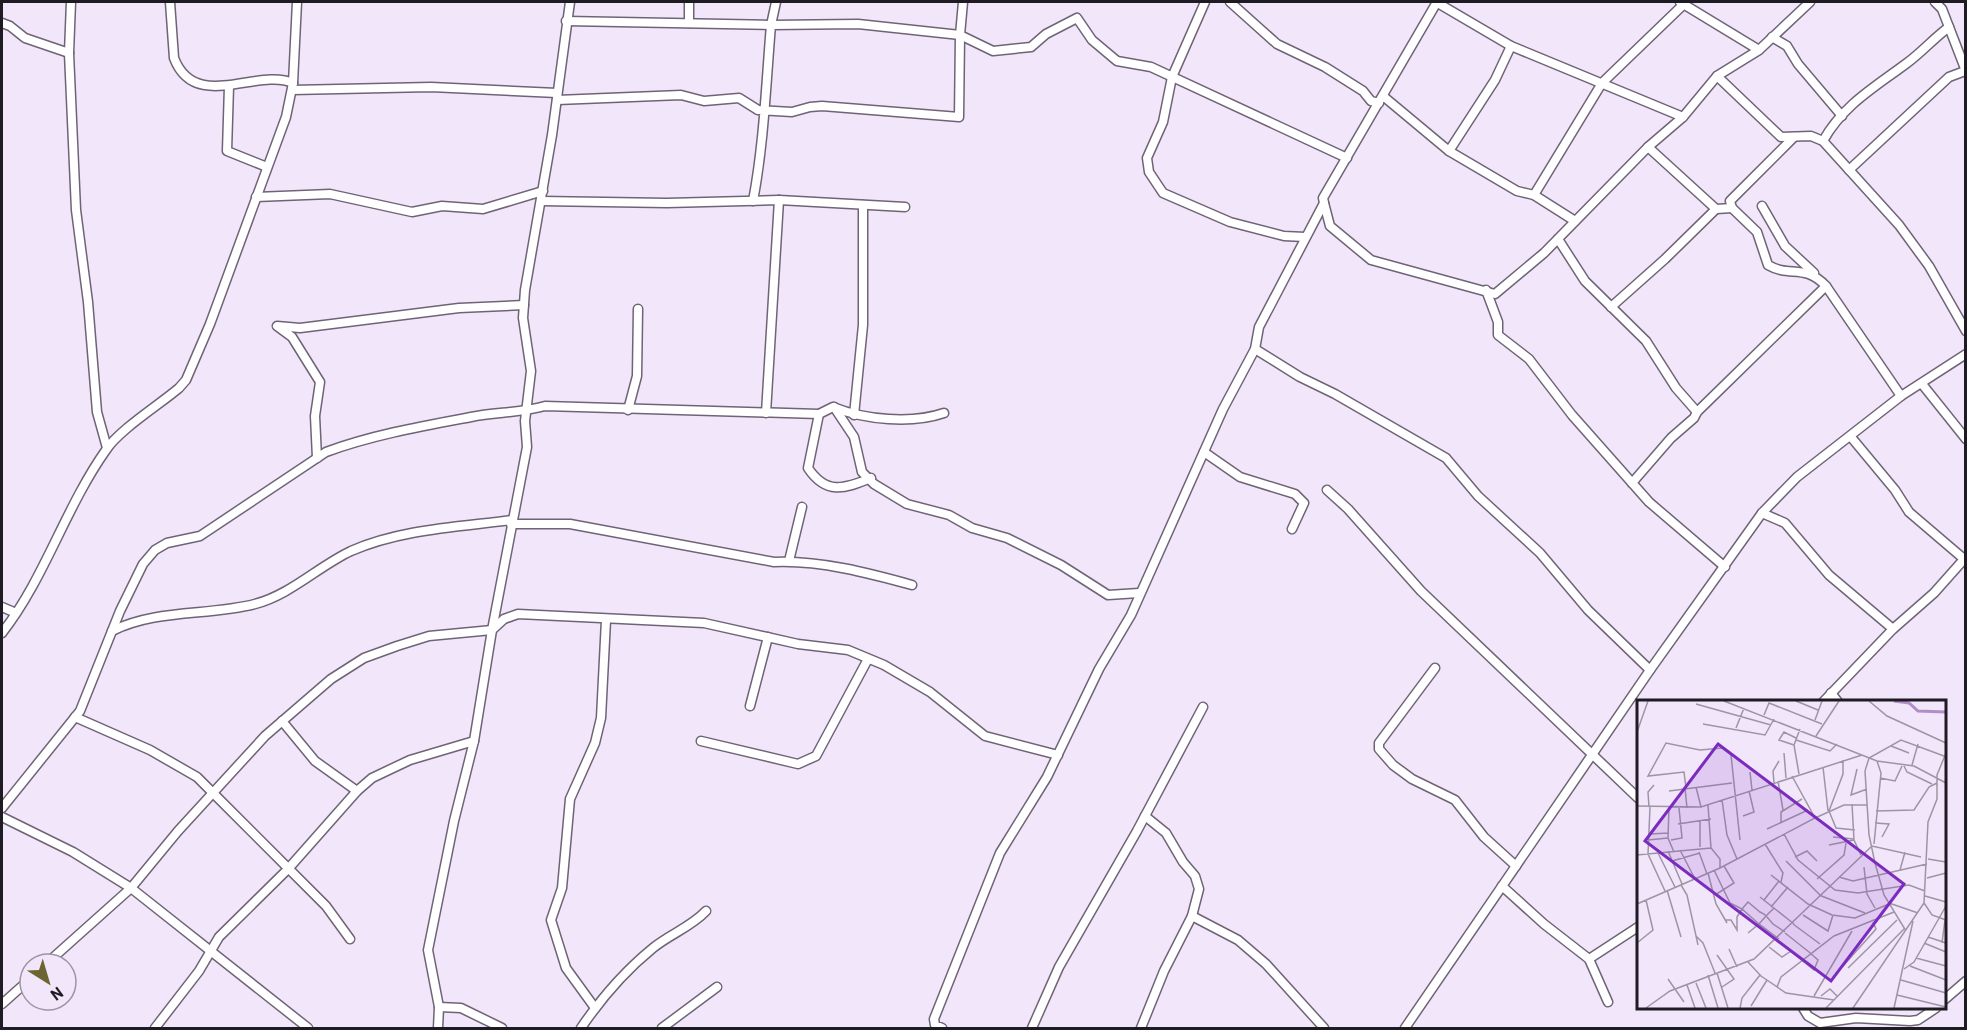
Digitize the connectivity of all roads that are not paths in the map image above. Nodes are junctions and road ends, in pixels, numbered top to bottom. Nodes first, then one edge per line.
1 (71, 2) edge
2 (170, 2) edge
3 (297, 2) edge
4 (570, 2) edge
5 (689, 2) edge
6 (776, 2) edge
7 (963, 2) edge
8 (1205, 2) edge
9 (1230, 2) edge
10 (1437, 2) edge
11 (1810, 2) edge
12 (1935, 2) edge
13 (1682, 3) edge
14 (566, 21) junction
15 (2, 23) edge
16 (689, 23) junction
17 (771, 25) junction
18 (1949, 27) junction
19 (960, 34) junction
20 (1772, 37) junction
21 (1511, 46) junction
22 (1759, 50) junction
23 (69, 53) junction
24 (1965, 71) edge
25 (1717, 76) junction
26 (1172, 77) junction
27 (1602, 83) junction
28 (229, 86) junction
29 (292, 87) junction
30 (557, 96) junction
31 (1381, 99) junction
32 (764, 111) junction
33 (1842, 116) junction
34 (1683, 117) junction
35 (1795, 137) junction
36 (1822, 141) junction
37 (1648, 147) junction
38 (1449, 151) junction
39 (1347, 158) junction
40 (267, 167) junction
41 (1849, 170) junction
42 (543, 190) junction
43 (1534, 195) junction
44 (256, 197) junction
45 (779, 200) junction
46 (541, 201) junction
47 (753, 201) junction
48 (1324, 202) junction
49 (863, 205) junction
50 (1762, 206) dead end
51 (905, 207) dead end
52 (1731, 208) junction
53 (1716, 209) junction
54 (1575, 221) junction
55 (1305, 237) junction
56 (1558, 239) junction
57 (1816, 276) junction
58 (1826, 286) junction
59 (1486, 290) junction
60 (524, 305) junction
61 (1611, 307) junction
62 (638, 309) dead end
63 (1965, 331) edge
64 (1255, 349) junction
65 (1965, 354) edge
66 (1922, 384) junction
67 (1901, 396) junction
68 (833, 407) junction
69 (628, 410) junction
70 (526, 412) junction
71 (1697, 412) junction
72 (766, 413) junction
73 (944, 413) dead end
74 (819, 414) junction
75 (854, 415) junction
76 (1851, 436) junction
77 (1965, 439) edge
78 (107, 448) junction
79 (1204, 452) junction
80 (317, 458) junction
81 (871, 478) junction
82 (1632, 483) junction
83 (1327, 490) dead end
84 (802, 507) dead end
85 (1762, 513) junction
86 (512, 522) junction
87 (1292, 529) dead end
88 (1962, 560) edge
89 (789, 561) junction
90 (1725, 567) junction
91 (1965, 571) edge
92 (912, 585) dead end
93 (1139, 593) junction
94 (2, 607) edge
95 (16, 613) junction
96 (606, 620) junction
97 (1893, 629) junction
98 (492, 630) junction
99 (112, 631) junction
100 (2, 633) edge
101 (768, 637) junction
102 (868, 659) junction
103 (1435, 668) dead end
104 (1650, 670) junction
105 (1831, 693) junction
106 (1825, 700) edge
107 (1836, 700) edge
108 (750, 706) dead end
109 (1203, 707) dead end
110 (75, 717) junction
111 (282, 721) junction
112 (474, 741) junction
113 (701, 741) dead end
114 (1058, 755) junction
115 (1594, 755) junction
116 (357, 791) junction
117 (213, 794) junction
118 (1637, 797) edge
119 (2, 808) edge
120 (1145, 816) junction
121 (3, 819) edge
122 (1516, 866) junction
123 (288, 869) junction
124 (1502, 886) junction
125 (131, 888) junction
126 (706, 911) dead end
127 (1192, 916) junction
128 (1637, 928) edge
129 (350, 939) dead end
130 (211, 950) junction
131 (59, 952) edge
132 (1589, 959) junction
133 (1965, 981) edge
134 (717, 987) dead end
135 (18, 990) edge
136 (1946, 998) edge
137 (1608, 1002) dead end
138 (2, 1004) edge
139 (439, 1007) junction
140 (595, 1008) junction
141 (1804, 1009) edge
142 (1934, 1009) edge
143 (937, 1027) edge
144 (155, 1029) edge
145 (308, 1029) edge
146 (438, 1029) edge
147 (502, 1029) edge
148 (581, 1029) edge
149 (662, 1029) edge
150 (1032, 1029) edge
151 (1141, 1029) edge
152 (1324, 1029) edge
153 (1405, 1029) edge

1 - 23 street
2 - 28 street
3 - 29 street
4 - 14 street
5 - 16 street
6 - 17 street
7 - 19 street
8 - 26 street
9 - 31 street
10 - 21 street
10 - 31 street
11 - 20 street
12 - 18 street
13 - 22 street
13 - 27 street
14 - 16 street
14 - 30 street
15 - 23 street
16 - 17 street
17 - 19 street
17 - 32 street
18 - 24 street
18 - 33 street
19 - 26 street
19 - 32 street
20 - 22 street
20 - 33 street
21 - 27 street
21 - 38 street
22 - 25 street
23 - 78 street
24 - 41 street
25 - 34 street
25 - 35 street
26 - 39 street
26 - 55 street
27 - 34 street
27 - 43 street
28 - 29 street
28 - 40 street
29 - 30 street
29 - 40 street
30 - 32 street
30 - 42 street
31 - 38 street
31 - 39 street
32 - 47 street
33 - 36 street
34 - 37 street
35 - 36 street
35 - 52 street
36 - 41 street
37 - 53 street
37 - 54 street
38 - 43 street
39 - 48 street
40 - 44 street
41 - 63 street
42 - 44 street
42 - 46 street
43 - 54 street
44 - 78 street
45 - 47 street
45 - 49 street
45 - 72 street
46 - 47 street
46 - 60 street
48 - 55 street
48 - 59 street
49 - 51 street
49 - 75 street
50 - 57 street
52 - 53 street
52 - 57 street
53 - 61 street
54 - 56 street
55 - 64 street
56 - 59 street
56 - 61 street
57 - 58 street
58 - 67 street
58 - 71 street
59 - 82 street
60 - 70 street
60 - 80 street
61 - 71 street
62 - 69 street
64 - 79 street
64 - 104 street
65 - 66 street
66 - 67 street
66 - 77 street
67 - 76 street
68 - 74 street
68 - 75 street
68 - 81 street
69 - 70 street
69 - 72 street
70 - 80 street
70 - 86 street
71 - 82 street
72 - 74 street
73 - 75 street
74 - 81 street
76 - 85 street
76 - 88 street
78 - 95 street
79 - 87 street
79 - 93 street
80 - 99 street
81 - 93 street
82 - 90 street
83 - 115 street
84 - 89 street
85 - 90 street
85 - 97 street
86 - 89 street
86 - 98 street
86 - 99 street
88 - 91 street
88 - 97 street
89 - 92 street
90 - 104 street
93 - 114 street
94 - 95 street
95 - 100 street
96 - 98 street
96 - 101 street
96 - 140 street
97 - 105 street
98 - 111 street
98 - 112 street
99 - 110 street
101 - 102 street
101 - 108 street
102 - 113 street
102 - 114 street
103 - 122 street
104 - 115 street
105 - 106 street
105 - 107 street
109 - 120 street
110 - 117 street
110 - 119 street
111 - 116 street
111 - 117 street
112 - 116 street
112 - 139 street
114 - 143 street
115 - 118 street
115 - 122 street
116 - 123 street
117 - 123 street
117 - 125 street
120 - 127 street
120 - 150 street
121 - 125 street
122 - 124 street
123 - 129 street
123 - 130 street
124 - 132 street
124 - 153 street
125 - 130 street
125 - 131 street
126 - 140 street
127 - 151 street
127 - 152 street
128 - 132 street
130 - 144 street
130 - 145 street
132 - 137 street
133 - 136 street
134 - 149 street
135 - 138 street
139 - 146 street
139 - 147 street
140 - 148 street
141 - 142 street

